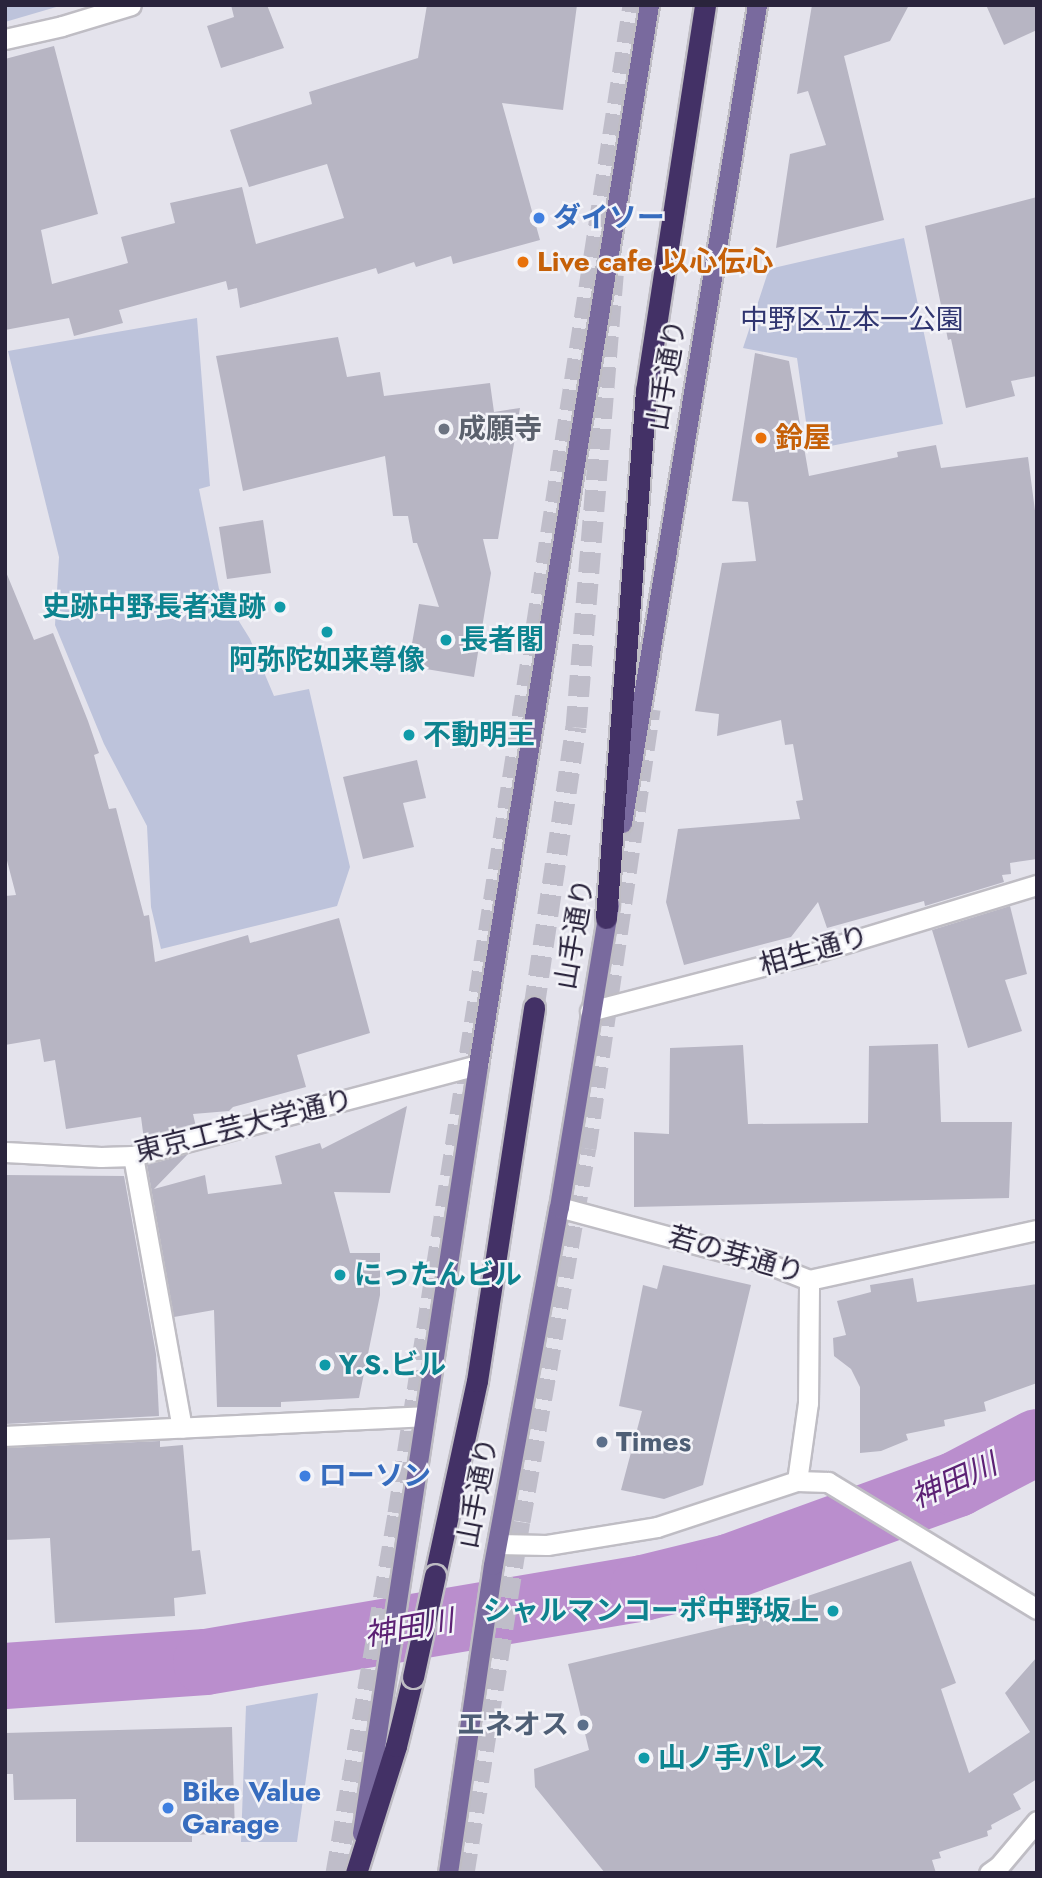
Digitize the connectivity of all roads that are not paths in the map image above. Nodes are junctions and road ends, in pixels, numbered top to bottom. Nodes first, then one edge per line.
1 (131, 5) edge
2 (649, 5) edge
3 (705, 5) edge
4 (757, 5) edge
5 (88, 12) edge
6 (5, 39) edge
7 (1037, 885) edge
8 (606, 918) junction
9 (534, 1007) tunnel mouth
10 (590, 1011) junction
11 (478, 1065) junction
12 (5, 1152) edge
13 (133, 1156) junction
14 (559, 1207) junction
15 (1037, 1230) edge
16 (809, 1280) junction
17 (425, 1416) junction
18 (182, 1428) junction
19 (5, 1436) edge
20 (797, 1481) junction
21 (497, 1544) junction
22 (1037, 1609) edge
23 (1037, 1821) edge
24 (356, 1873) edge
25 (448, 1873) edge
26 (989, 1873) edge

1 - 5 street
2 - 11 main road
3 - 8 highway
4 - 8 main road, 山手通り
5 - 6 street
7 - 10 street, 相生通り
8 - 10 main road, 山手通り
9 - 24 highway, bridge
10 - 14 main road, 山手通り
11 - 13 street, 東京工芸大学通り
11 - 17 main road
12 - 13 street, 東京工芸大学通り
13 - 18 street
14 - 16 street, 若の芽通り
14 - 21 main road, 山手通り
15 - 16 street, 若の芽通り
16 - 20 street
17 - 18 street
17 - 24 main road
18 - 19 street
20 - 21 street
20 - 22 street
21 - 25 main road, 山手通り
23 - 26 street

